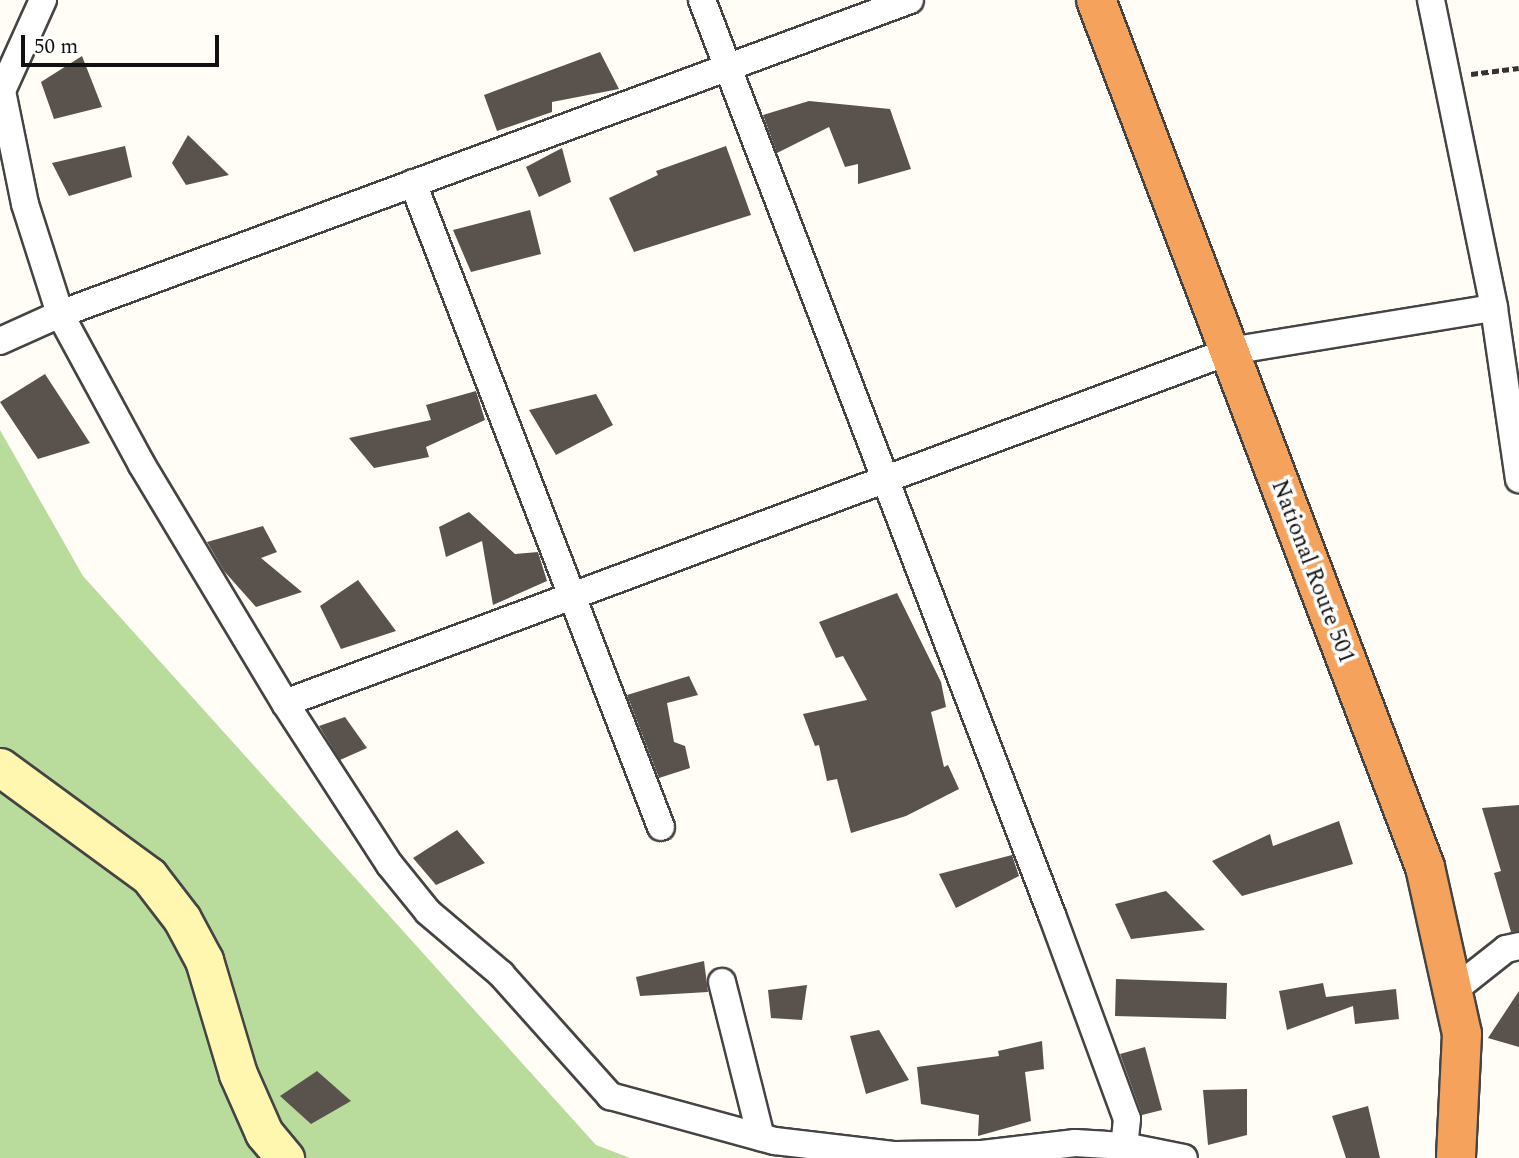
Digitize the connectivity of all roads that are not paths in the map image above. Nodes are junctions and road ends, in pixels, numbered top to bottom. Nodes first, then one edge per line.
1 (43, 0) edge
2 (702, 0) edge
3 (911, 0) edge
4 (1096, 0) edge
5 (1431, 0) edge
6 (728, 66) junction
7 (413, 183) junction
8 (1494, 308) junction
9 (60, 314) junction
10 (0, 341) edge
11 (1230, 351) junction
12 (881, 478) junction
13 (1519, 479) edge
14 (573, 593) junction
15 (285, 703) junction
16 (0, 767) edge
17 (661, 827) dead end
18 (1519, 946) edge
19 (722, 982) dead end
20 (1454, 990) junction
21 (761, 1137) junction
22 (1124, 1146) junction
23 (285, 1158) edge
24 (1184, 1158) edge
25 (1456, 1158) edge

1 - 9 street
2 - 6 street
3 - 6 street
4 - 11 highway, National Route 501
5 - 8 street
6 - 7 street
6 - 12 street
7 - 9 street
7 - 14 street
8 - 11 street
8 - 13 street
9 - 10 street
9 - 15 street
11 - 12 street
11 - 20 highway, National Route 501
12 - 14 street
12 - 22 street
14 - 15 street
14 - 17 street
15 - 21 street
16 - 23 street
18 - 20 street
19 - 21 street
20 - 25 highway, National Route 501
21 - 22 street
22 - 24 street

